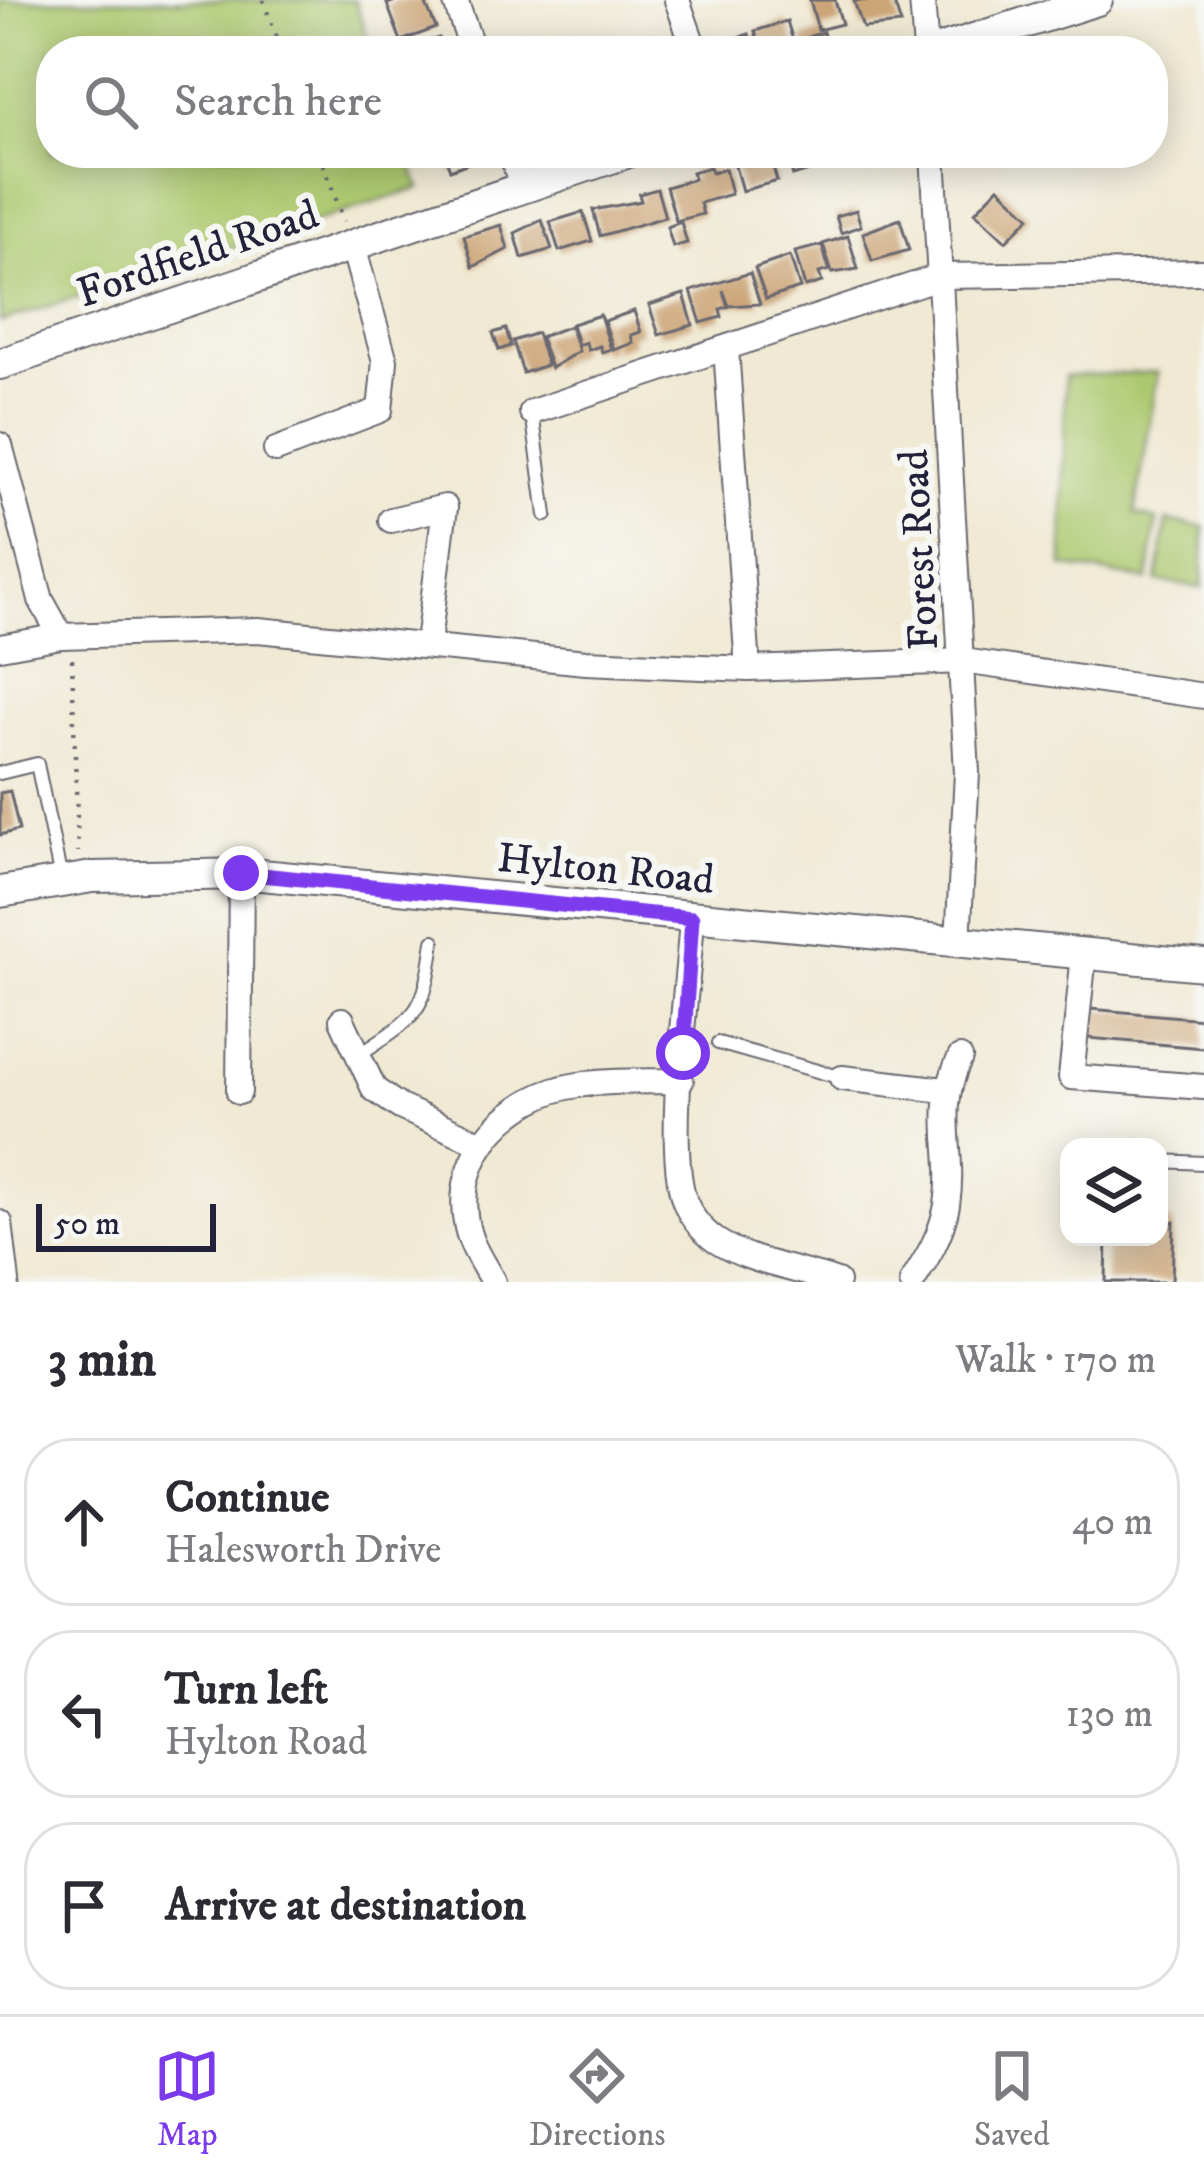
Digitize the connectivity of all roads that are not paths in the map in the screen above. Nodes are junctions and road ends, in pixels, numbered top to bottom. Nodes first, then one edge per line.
1 (455, 0) edge
2 (676, 0) edge
3 (922, 0) edge
4 (1096, 0) edge
5 (468, 36) edge
6 (689, 36) edge
7 (925, 36) edge
8 (983, 36) edge
9 (517, 168) edge
10 (582, 168) edge
11 (934, 168) edge
12 (524, 188) junction
13 (352, 243) junction
14 (1204, 272) edge
15 (941, 276) junction
16 (726, 348) junction
17 (0, 364) edge
18 (532, 412) joint
19 (0, 445) edge
20 (276, 450) dead end
21 (546, 515) dead end
22 (391, 520) dead end
23 (66, 636) junction
24 (428, 643) junction
25 (0, 647) edge
26 (963, 662) junction
27 (748, 669) junction
28 (1204, 696) edge
29 (0, 773) edge
30 (241, 873) junction
31 (70, 880) junction
32 (0, 892) edge
33 (692, 918) junction
34 (434, 941) dead end
35 (958, 942) junction
36 (1084, 955) junction
37 (1204, 965) edge
38 (342, 1020) dead end
39 (718, 1042) dead end
40 (361, 1053) junction
41 (961, 1058) dead end
42 (842, 1078) joint
43 (681, 1081) junction
44 (1204, 1087) edge
45 (945, 1090) junction
46 (239, 1092) dead end
47 (480, 1143) junction
48 (1168, 1161) edge
49 (1204, 1163) edge
50 (0, 1223) edge
51 (7, 1282) edge
52 (493, 1282) edge
53 (837, 1282) edge
54 (912, 1282) edge

1 - 5 street
2 - 6 street
3 - 7 street
4 - 8 street
9 - 12 street
10 - 12 street, Fordfield Road
11 - 15 street, Forest Road
12 - 13 street, Fordfield Road
13 - 17 street, Fordfield Road
13 - 20 street
14 - 15 street
15 - 16 street
15 - 26 street, Forest Road
16 - 18 street
16 - 27 street
18 - 21 lane
19 - 23 street
22 - 24 street
23 - 24 street
23 - 25 street
24 - 27 street
26 - 27 street
26 - 28 street
26 - 35 street, Forest Road
29 - 31 lane
30 - 31 street, Hylton Road
30 - 33 street, Hylton Road
30 - 46 street
31 - 32 street, Hylton Road
33 - 35 street, Hylton Road
33 - 43 street
34 - 40 lane
35 - 36 street, Hylton Road
36 - 37 street, Hylton Road
36 - 44 street
38 - 40 street
39 - 42 lane
40 - 47 street
41 - 45 street
42 - 45 street
43 - 47 street
43 - 53 street
45 - 54 street
47 - 52 street
48 - 49 lane
50 - 51 street

